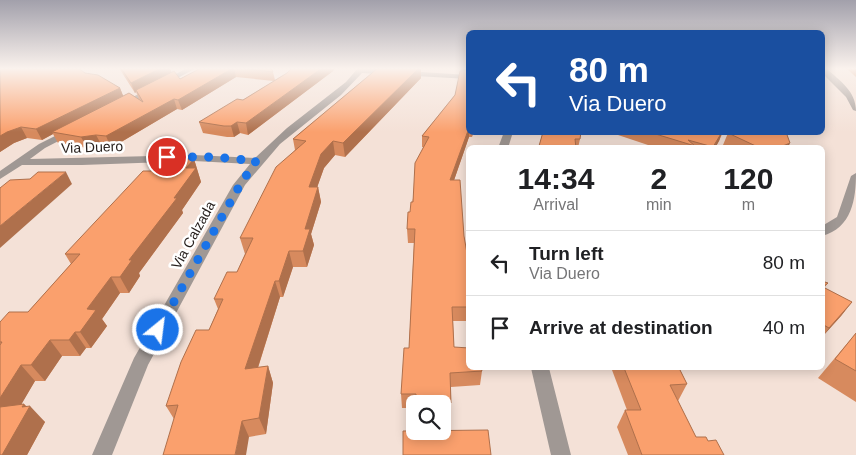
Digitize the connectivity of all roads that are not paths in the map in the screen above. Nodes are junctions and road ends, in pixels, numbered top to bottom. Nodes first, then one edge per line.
1 (152, 89) edge
2 (339, 89) edge
3 (843, 89) edge
4 (116, 108) edge
5 (856, 108) edge
6 (83, 125) edge
7 (256, 161) junction
8 (18, 162) junction
9 (0, 176) edge
10 (856, 176) edge
11 (825, 230) edge
12 (540, 370) edge
13 (102, 455) edge
14 (560, 455) edge

1 - 4 street
2 - 7 street, Via Calzada
3 - 5 street
6 - 8 street
7 - 8 street, Via Duero
7 - 13 street, Via Calzada
8 - 9 street
10 - 11 street
12 - 14 street

